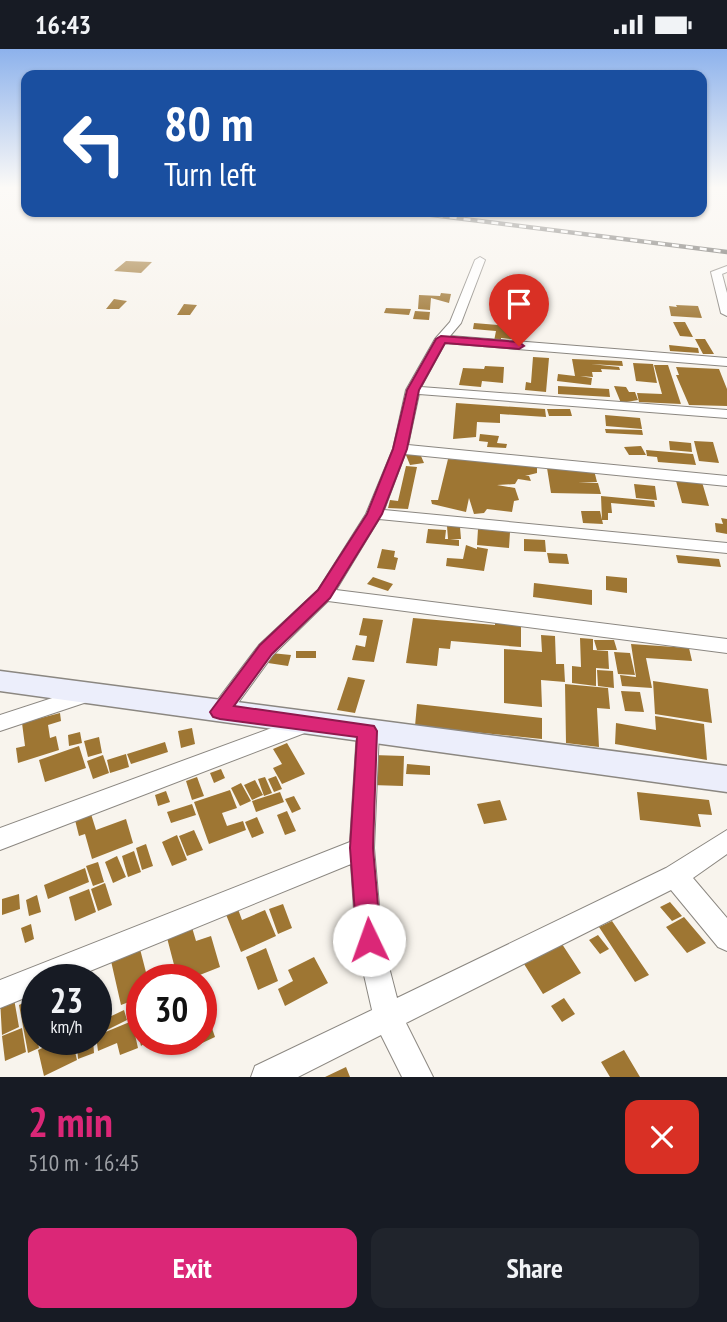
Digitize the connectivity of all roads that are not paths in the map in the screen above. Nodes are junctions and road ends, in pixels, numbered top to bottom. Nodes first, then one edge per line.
1 (480, 260) dead end
2 (727, 269) edge
3 (727, 313) edge
4 (441, 339) junction
5 (727, 362) edge
6 (413, 390) junction
7 (727, 414) edge
8 (400, 449) junction
9 (727, 481) edge
10 (374, 514) junction
11 (727, 548) edge
12 (324, 594) junction
13 (727, 646) edge
14 (0, 681) edge
15 (86, 695) junction
16 (220, 712) junction
17 (0, 723) edge
18 (307, 723) junction
19 (368, 731) junction
20 (727, 779) edge
21 (0, 839) edge
22 (727, 841) edge
23 (362, 848) junction
24 (675, 876) junction
25 (727, 938) edge
26 (0, 994) edge
27 (388, 1018) junction
28 (266, 1077) edge
29 (418, 1077) edge

1 - 4 street
2 - 3 street
4 - 5 street
4 - 6 street
6 - 7 street
6 - 8 street
8 - 9 street
8 - 10 street
10 - 11 street
10 - 12 street
12 - 13 street
12 - 16 street
14 - 15 main road
15 - 16 main road
15 - 17 street
16 - 18 main road
18 - 19 main road
18 - 21 street
19 - 20 main road
19 - 23 street
22 - 24 street
23 - 26 street
23 - 27 street
24 - 25 street
24 - 27 street
27 - 28 street
27 - 29 street

